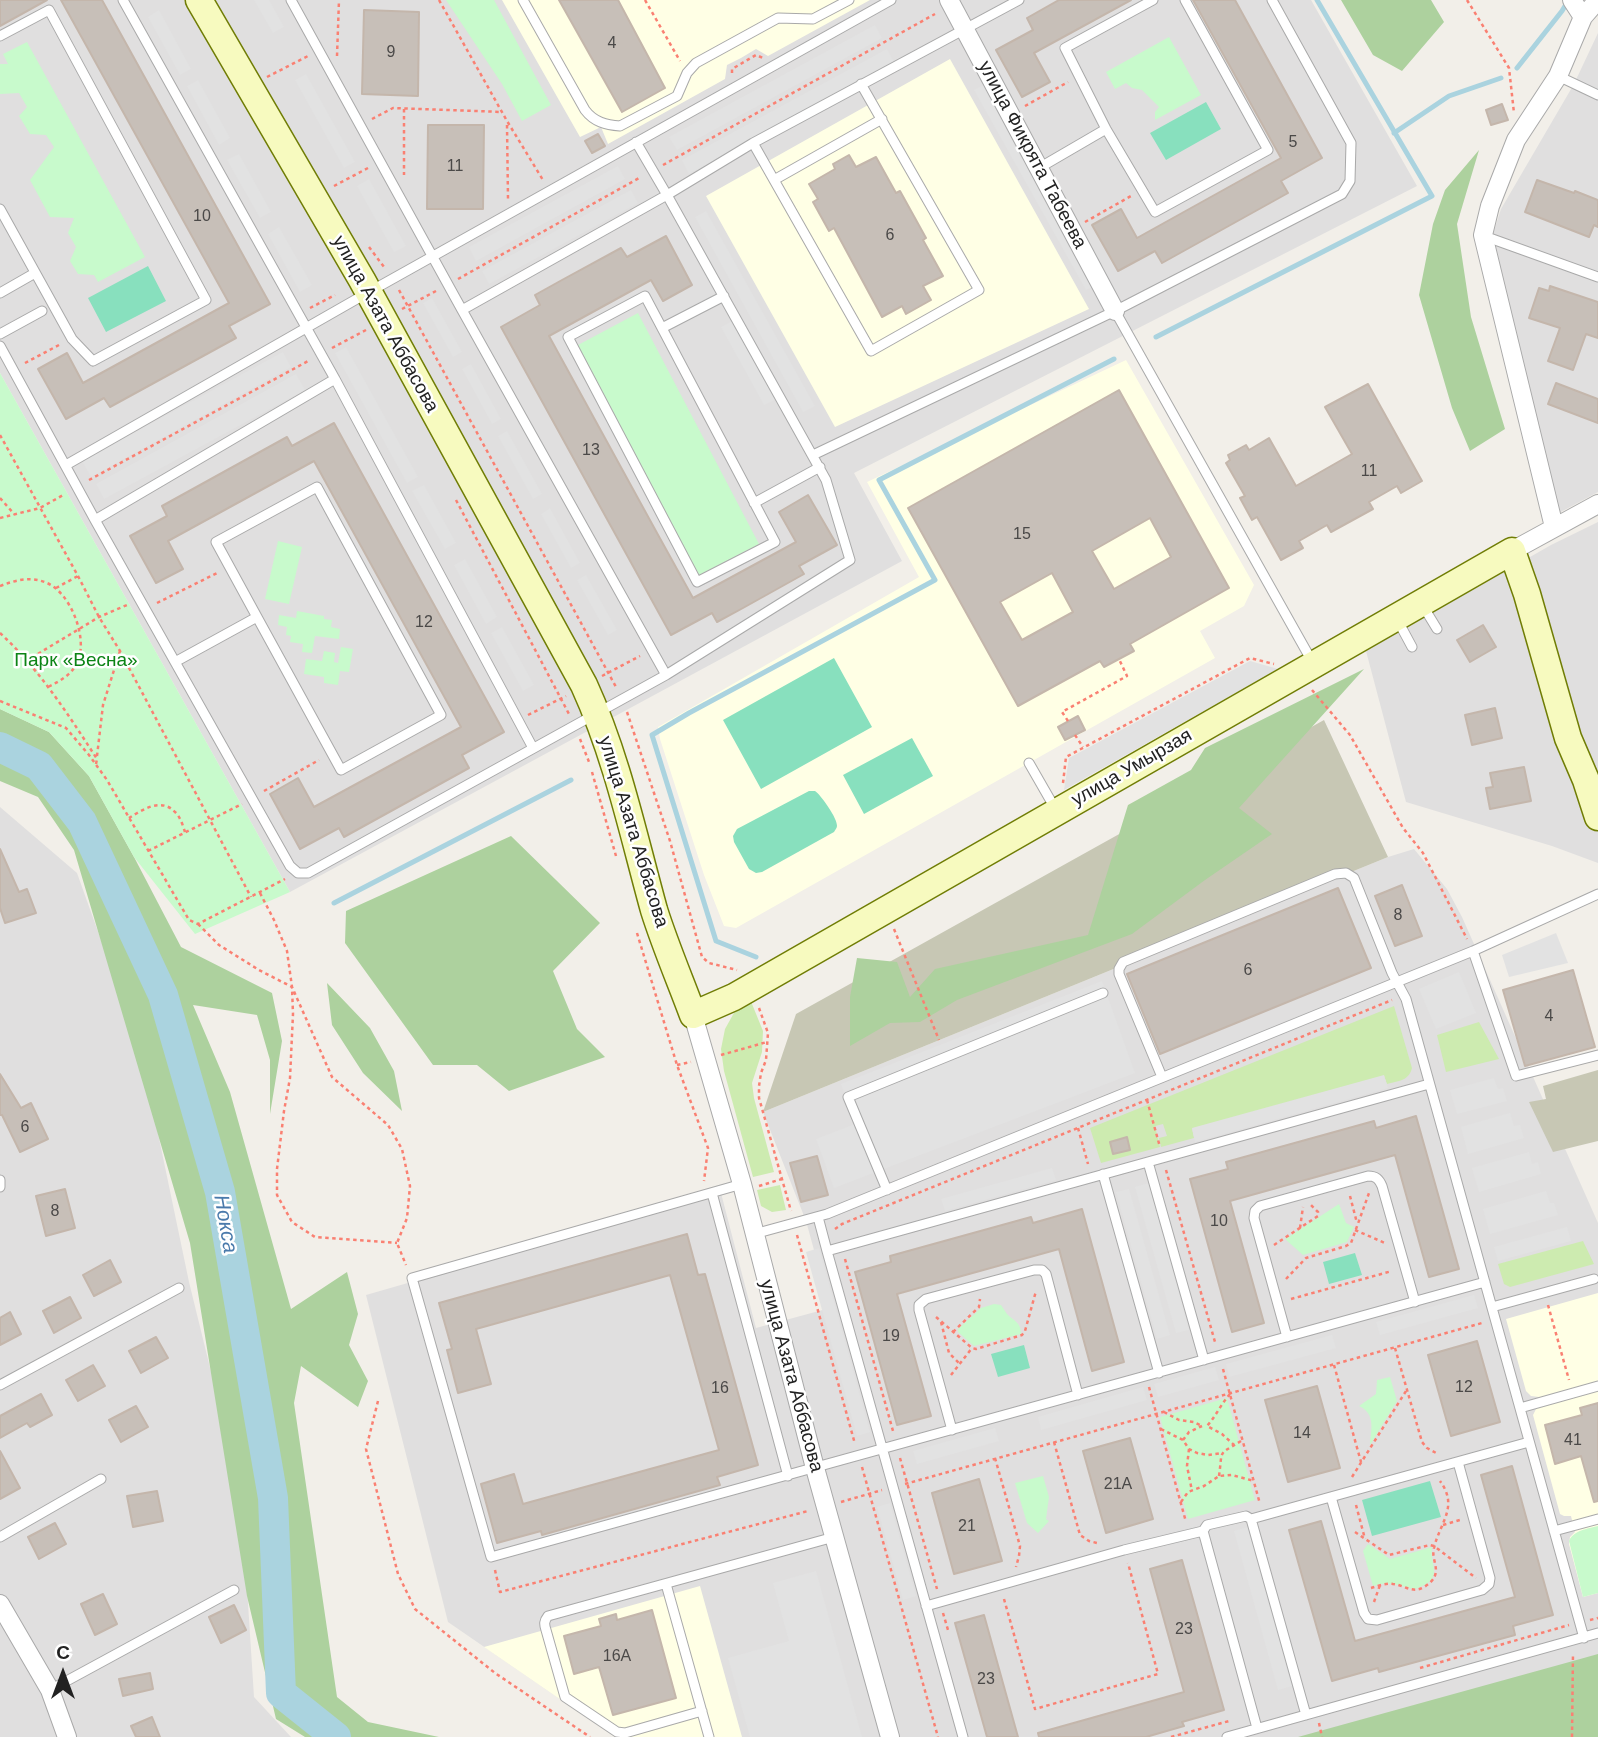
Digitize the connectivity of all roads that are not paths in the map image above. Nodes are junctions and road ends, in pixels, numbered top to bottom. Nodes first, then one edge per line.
1 (123, 0) edge
2 (199, 0) edge
3 (291, 0) edge
4 (523, 0) edge
5 (849, 0) edge
6 (891, 0) edge
7 (1019, 0) edge
8 (1153, 0) edge
9 (1185, 0) edge
10 (1272, 0) edge
11 (1572, 0) edge
12 (1598, 0) edge
13 (951, 2) edge
14 (1583, 17) junction
15 (965, 28) junction
16 (0, 36) edge
17 (1558, 76) junction
18 (861, 85) junction
19 (1598, 95) edge
20 (882, 119) junction
21 (1106, 129) junction
22 (636, 142) junction
23 (753, 144) junction
24 (1040, 168) junction
25 (774, 180) junction
26 (667, 195) junction
27 (0, 209) edge
28 (1483, 235) junction
29 (432, 256) junction
30 (35, 273) junction
31 (1598, 277) edge
32 (369, 292) junction
33 (0, 293) edge
34 (723, 296) junction
35 (462, 310) junction
36 (1115, 310) junction
37 (42, 311) dead end
38 (306, 328) junction
39 (662, 328) junction
40 (0, 334) edge
41 (0, 346) edge
42 (335, 379) junction
43 (813, 455) junction
44 (66, 465) junction
45 (820, 467) junction
46 (754, 503) junction
47 (1598, 505) edge
48 (95, 520) junction
49 (1554, 527) junction
50 (1512, 551) junction
51 (1421, 603) junction
52 (257, 617) junction
53 (1396, 617) junction
54 (1437, 629) dead end
55 (1412, 647) dead end
56 (175, 662) junction
57 (1306, 668) junction
58 (666, 675) junction
59 (586, 719) junction
60 (533, 748) junction
61 (1028, 763) dead end
62 (1057, 811) junction
63 (1598, 817) edge
64 (1598, 894) edge
65 (1473, 951) junction
66 (1401, 988) junction
67 (1103, 993) dead end
68 (692, 1015) junction
69 (1598, 1055) edge
70 (1162, 1077) junction
71 (1429, 1084) junction
72 (1148, 1162) junction
73 (1104, 1174) junction
74 (0, 1180) edge
75 (742, 1184) junction
76 (0, 1187) edge
77 (887, 1190) junction
78 (710, 1194) junction
79 (818, 1217) junction
80 (754, 1234) junction
81 (827, 1251) junction
82 (1594, 1279) dead end
83 (1485, 1282) junction
84 (178, 1288) dead end
85 (1415, 1302) junction
86 (1492, 1307) junction
87 (1287, 1337) junction
88 (1204, 1360) junction
89 (1159, 1373) junction
90 (0, 1385) edge
91 (1598, 1386) edge
92 (1078, 1395) junction
93 (1520, 1408) junction
94 (952, 1430) junction
95 (1530, 1442) junction
96 (883, 1449) junction
97 (1456, 1462) junction
98 (815, 1468) junction
99 (788, 1476) junction
100 (101, 1479) dead end
101 (1336, 1496) junction
102 (1598, 1519) edge
103 (1251, 1520) junction
104 (1203, 1531) junction
105 (1554, 1531) junction
106 (0, 1537) edge
107 (834, 1537) junction
108 (666, 1584) junction
109 (234, 1590) dead end
110 (0, 1604) edge
111 (926, 1606) junction
112 (1598, 1633) edge
113 (1584, 1638) junction
114 (50, 1690) junction
115 (702, 1712) junction
116 (1306, 1715) junction
117 (1257, 1728) junction
118 (67, 1737) edge
119 (709, 1737) edge
120 (890, 1737) edge
121 (963, 1737) edge
122 (1227, 1737) edge

1 - 38 lane
2 - 32 street, улица Азата Аббасова
3 - 29 lane
4 - 5 lane
6 - 22 lane
7 - 15 lane
8 - 21 lane
9 - 21 lane
10 - 36 lane
11 - 14 street
12 - 14 street
13 - 15 street, улица Фикрята Табеева
14 - 17 street
15 - 18 lane
15 - 24 street, улица Фикрята Табеева
16 - 30 lane
17 - 19 lane
17 - 28 street
18 - 20 lane
18 - 23 lane
20 - 25 lane
20 - 25 lane
21 - 24 lane
22 - 26 lane
22 - 29 lane
23 - 25 lane
23 - 26 lane
24 - 36 street, улица Фикрята Табеева
26 - 34 lane
26 - 35 lane
27 - 30 lane
28 - 31 lane
28 - 49 street
29 - 32 lane
29 - 35 lane
30 - 33 lane
32 - 38 lane
32 - 59 street, улица Азата Аббасова
34 - 39 lane
34 - 43 lane
35 - 58 lane
36 - 43 lane
36 - 57 lane
37 - 40 lane
38 - 42 lane
38 - 44 lane
39 - 46 lane
39 - 46 lane
41 - 44 lane
42 - 48 lane
42 - 60 lane
43 - 45 lane
44 - 48 lane
45 - 46 lane
45 - 58 lane
47 - 49 street, улица Умырзая
48 - 56 lane
49 - 50 street, улица Умырзая
50 - 51 street, улица Умырзая
50 - 63 street
51 - 53 street, улица Умырзая
51 - 54 lane
52 - 52 lane
52 - 56 lane
53 - 55 lane
53 - 57 street, улица Умырзая
56 - 60 lane
57 - 62 street, улица Умырзая
58 - 59 lane
59 - 60 lane
59 - 68 street, улица Азата Аббасова
61 - 62 lane
62 - 68 street, улица Умырзая
64 - 65 lane
65 - 66 lane
65 - 69 lane
66 - 70 lane
66 - 70 lane
66 - 71 lane
67 - 77 lane
68 - 75 street, улица Азата Аббасова
70 - 77 lane
71 - 72 lane
71 - 83 lane
72 - 73 lane
72 - 88 lane
73 - 81 lane
73 - 89 lane
74 - 76 lane
75 - 78 lane
75 - 80 street, улица Азата Аббасова
77 - 79 lane
78 - 99 lane
78 - 99 lane
79 - 80 lane
79 - 81 lane
80 - 98 street, улица Азата Аббасова
81 - 96 lane
82 - 86 lane
83 - 85 lane
83 - 86 lane
84 - 90 lane
85 - 87 lane
85 - 87 lane
86 - 93 lane
87 - 88 lane
88 - 89 lane
89 - 92 lane
91 - 93 lane
92 - 94 lane
92 - 94 lane
93 - 95 lane
94 - 96 lane
95 - 97 lane
95 - 105 lane
96 - 98 lane
96 - 111 lane
97 - 101 lane
97 - 101 lane
98 - 99 lane
98 - 107 street, улица Азата Аббасова
100 - 106 lane
101 - 103 lane
102 - 105 lane
103 - 104 lane
103 - 116 lane
104 - 111 lane
104 - 117 lane
105 - 113 lane
107 - 108 lane
107 - 120 street, улица Азата Аббасова
108 - 115 lane
108 - 115 lane
109 - 114 lane
110 - 114 street
111 - 121 lane
112 - 113 lane
113 - 116 lane
114 - 118 street
115 - 119 lane
116 - 117 lane
117 - 122 lane

